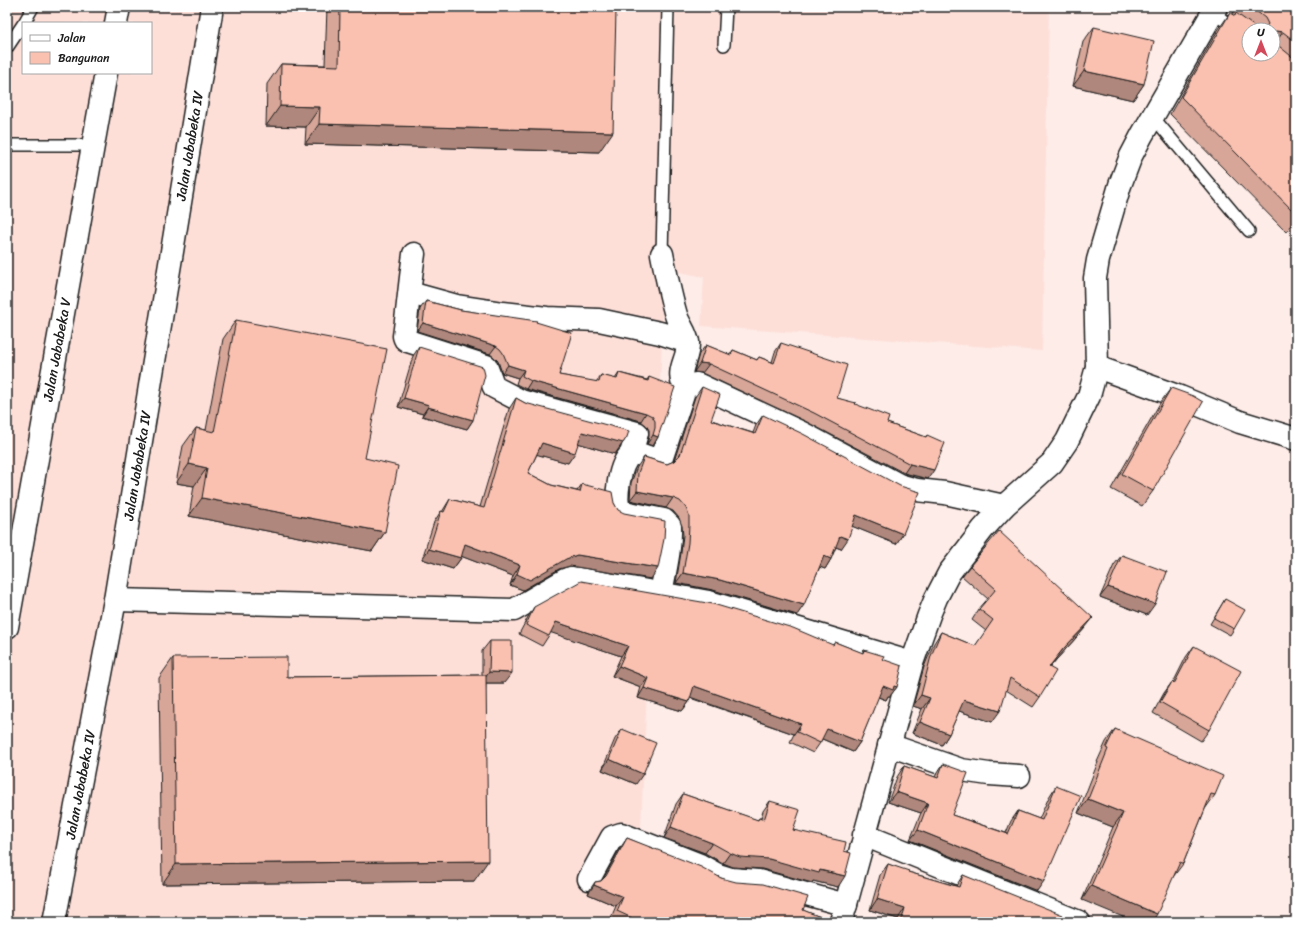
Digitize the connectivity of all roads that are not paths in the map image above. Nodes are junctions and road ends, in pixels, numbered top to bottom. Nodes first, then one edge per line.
1 (34, 7) edge
2 (119, 7) edge
3 (212, 7) edge
4 (668, 7) edge
5 (726, 7) edge
6 (1215, 9) edge
7 (24, 22) edge
8 (116, 22) edge
9 (22, 26) edge
10 (1241, 33) edge
11 (724, 45) dead end
12 (7, 48) edge
13 (106, 74) edge
14 (1153, 117) junction
15 (92, 145) junction
16 (7, 146) edge
17 (1249, 231) dead end
18 (414, 254) dead end
19 (662, 254) joint
20 (410, 293) junction
21 (688, 342) junction
22 (1096, 367) junction
23 (685, 388) junction
24 (1296, 439) edge
25 (631, 454) junction
26 (1004, 506) junction
27 (10, 591) edge
28 (661, 593) junction
29 (115, 600) junction
30 (7, 627) edge
31 (912, 663) junction
32 (889, 745) junction
33 (1019, 776) dead end
34 (864, 836) junction
35 (589, 878) dead end
36 (844, 913) edge
37 (54, 922) edge
38 (1079, 922) edge

1 - 7 lane
2 - 8 street
3 - 29 street, Jalan Jababeka IV
4 - 19 lane
5 - 11 lane
6 - 10 lane
6 - 14 street
9 - 12 lane
13 - 15 street, Jalan Jababeka V
14 - 17 lane
14 - 22 street
15 - 16 lane
15 - 27 street, Jalan Jababeka V
18 - 20 street
19 - 21 street
20 - 21 street
20 - 25 street
21 - 23 street
22 - 24 street
22 - 26 street
23 - 25 street
23 - 26 street
25 - 28 street
26 - 31 street
27 - 30 street, Jalan Jababeka V
28 - 29 street
28 - 31 street
29 - 37 street, Jalan Jababeka IV
31 - 32 street
32 - 33 street
32 - 34 street
34 - 36 street
34 - 38 street
35 - 36 street

